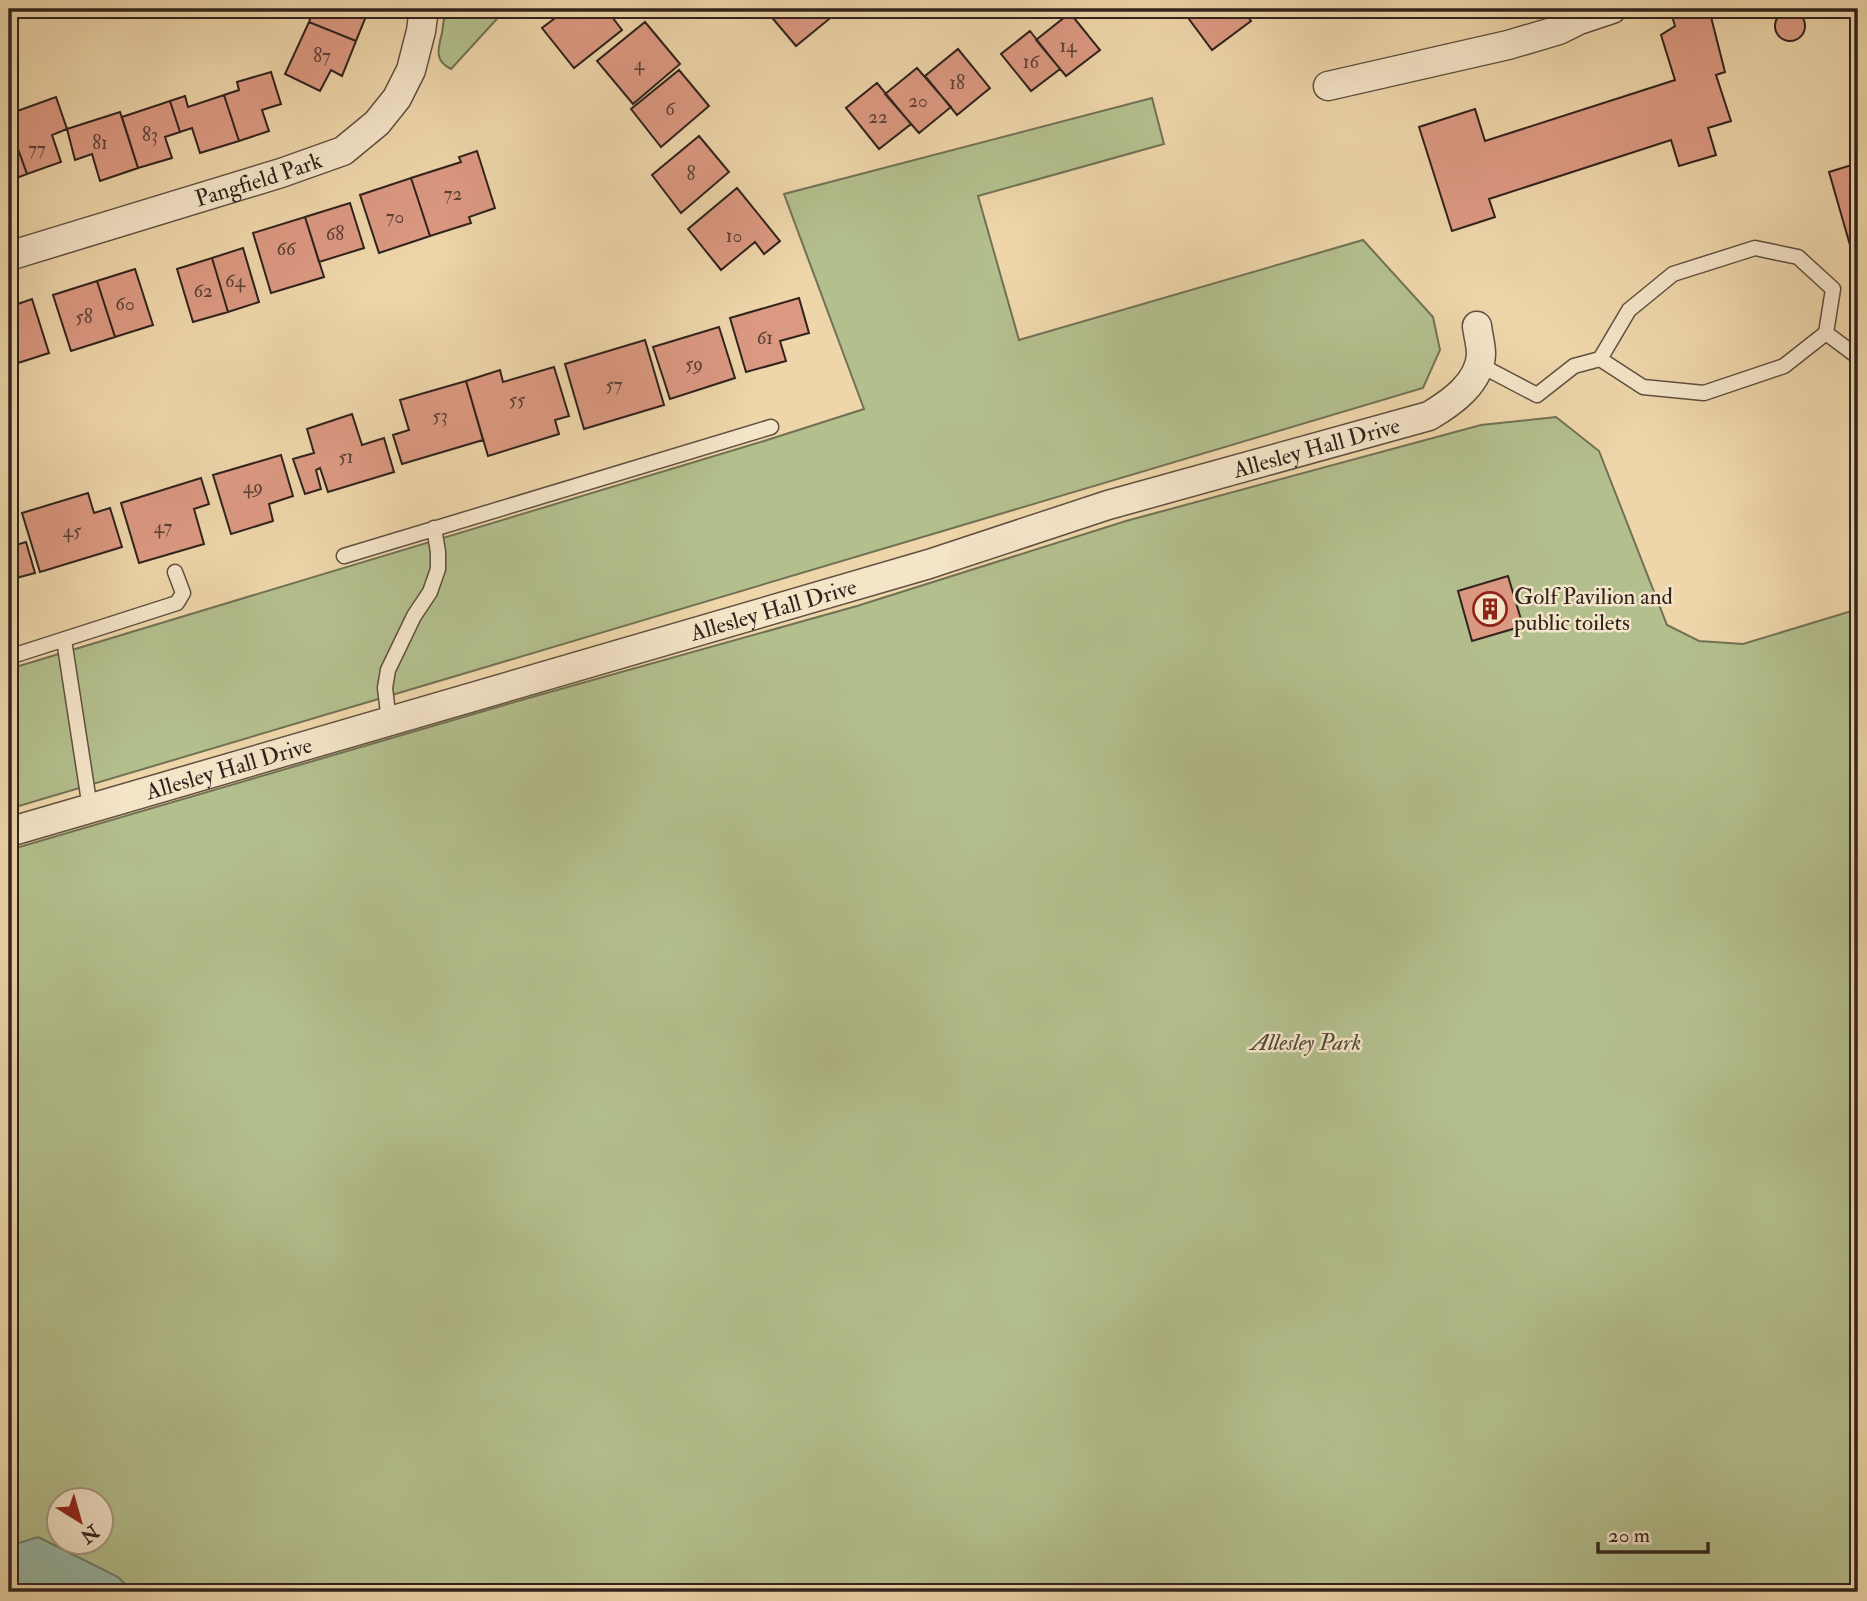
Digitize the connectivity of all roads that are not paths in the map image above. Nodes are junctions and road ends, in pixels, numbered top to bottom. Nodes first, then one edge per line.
1 (424, 9) edge
2 (1612, 9) edge
3 (1328, 86) dead end
4 (9, 256) edge
5 (1477, 326) dead end
6 (1826, 333) junction
7 (1858, 357) edge
8 (1600, 359) junction
9 (1478, 364) junction
10 (771, 427) dead end
11 (434, 528) junction
12 (344, 556) dead end
13 (175, 572) dead end
14 (64, 640) junction
15 (9, 657) edge
16 (389, 721) junction
17 (90, 808) junction
18 (9, 832) edge

1 - 4 street, Pangfield Park
2 - 3 street
5 - 9 street
6 - 7 lane
6 - 8 lane
6 - 8 lane
8 - 9 lane
9 - 16 street, Allesley Hall Drive
10 - 11 lane
11 - 12 lane
11 - 16 lane
13 - 14 lane
14 - 15 lane
14 - 17 lane
16 - 17 street, Allesley Hall Drive
17 - 18 street, Allesley Hall Drive

